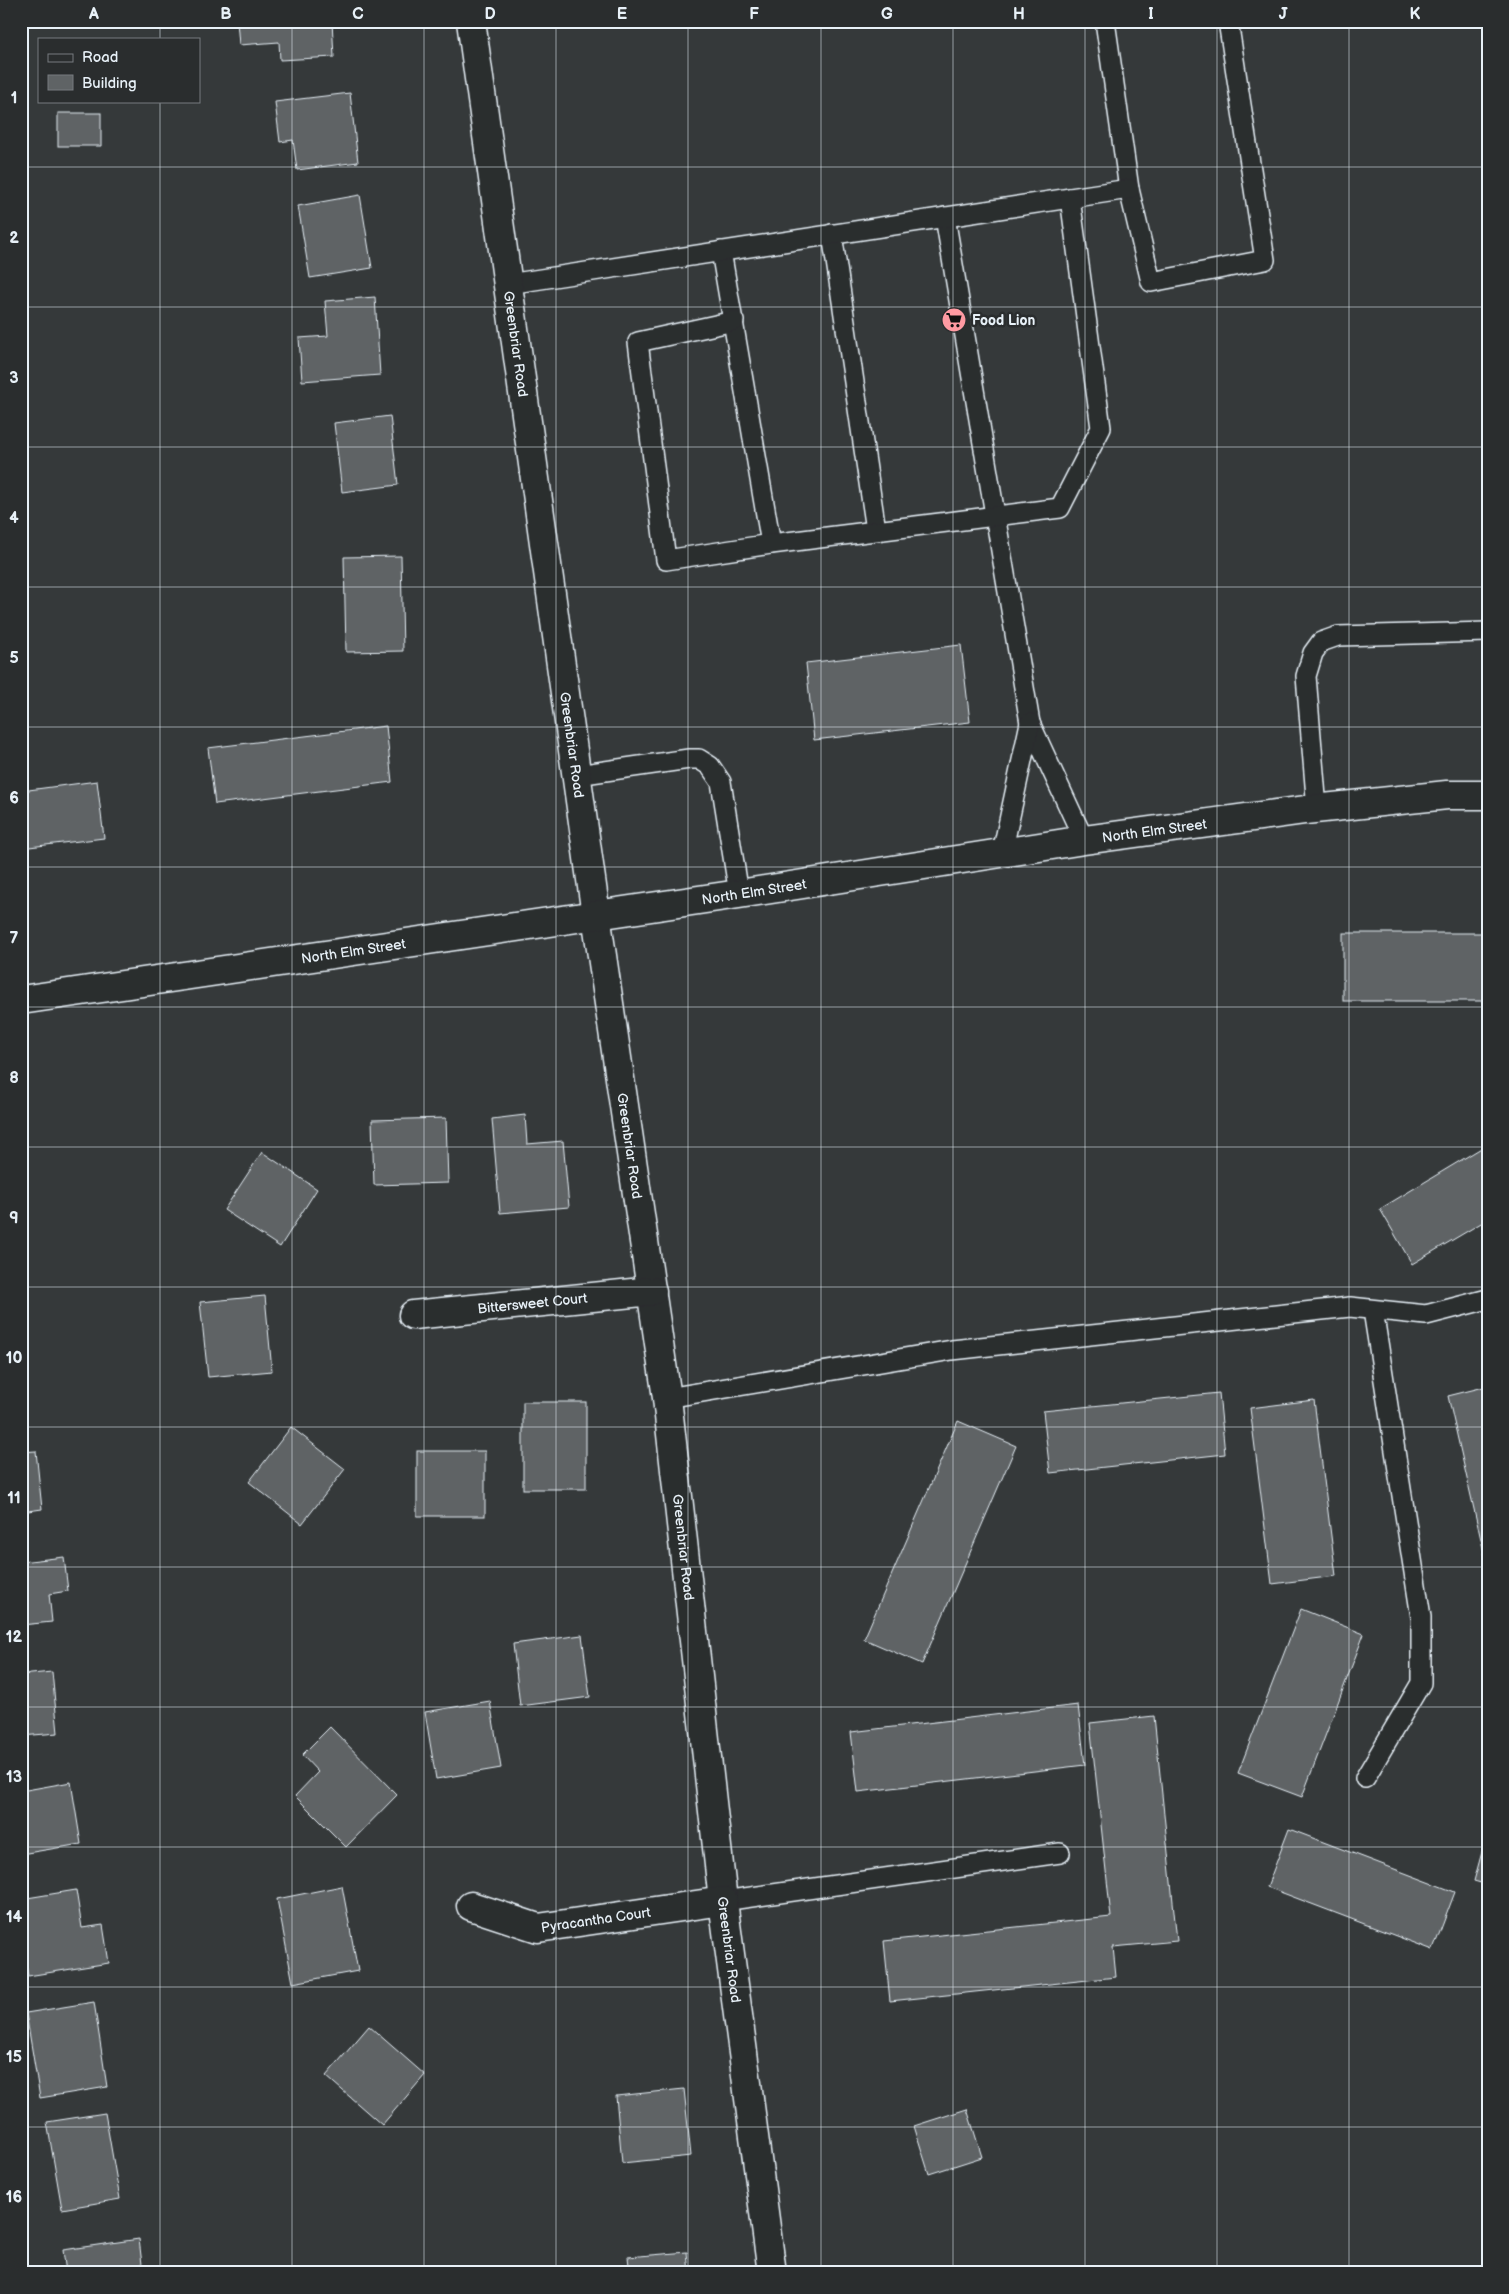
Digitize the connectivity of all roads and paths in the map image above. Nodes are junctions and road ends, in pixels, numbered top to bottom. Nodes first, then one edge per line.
1 (471, 21) edge
2 (1105, 21) edge
3 (1228, 21) edge
4 (1129, 189) junction
5 (1070, 198) junction
6 (945, 217) junction
7 (832, 234) junction
8 (721, 251) junction
9 (508, 284) junction
10 (734, 321) junction
11 (994, 516) junction
12 (876, 530) junction
13 (771, 544) junction
14 (1488, 632) edge
15 (1030, 723) junction
16 (577, 775) junction
17 (1488, 796) edge
18 (1317, 809) junction
19 (1084, 840) junction
20 (1002, 853) junction
21 (739, 894) junction
22 (596, 915) junction
23 (21, 1000) edge
24 (652, 1290) junction
25 (1488, 1299) edge
26 (1373, 1310) junction
27 (413, 1315) dead end
28 (667, 1398) junction
29 (1365, 1778) dead end
30 (1060, 1853) dead end
31 (723, 1901) junction
32 (471, 1906) dead end
33 (772, 2273) edge

1 - 9 street, Greenbriar Road
2 - 4 lane
3 - 4 lane
4 - 5 lane
5 - 6 lane
5 - 11 lane
6 - 7 lane
6 - 11 lane
7 - 8 lane
7 - 12 lane
8 - 9 lane
8 - 10 lane
9 - 16 street, Greenbriar Road
10 - 13 lane
10 - 13 lane
11 - 12 lane
11 - 15 lane
12 - 13 lane
14 - 18 lane
15 - 19 lane
15 - 20 lane
16 - 21 lane
16 - 22 street, Greenbriar Road
17 - 18 street, North Elm Street
18 - 19 street, North Elm Street
19 - 20 street, North Elm Street
20 - 21 street, North Elm Street
21 - 22 street, North Elm Street
22 - 23 street, North Elm Street
22 - 24 street, Greenbriar Road
24 - 27 street, Bittersweet Court
24 - 28 street, Greenbriar Road
25 - 26 lane
26 - 28 lane
26 - 29 lane
28 - 31 street, Greenbriar Road
30 - 31 lane
31 - 32 street, Pyracantha Court
31 - 33 street, Greenbriar Road

